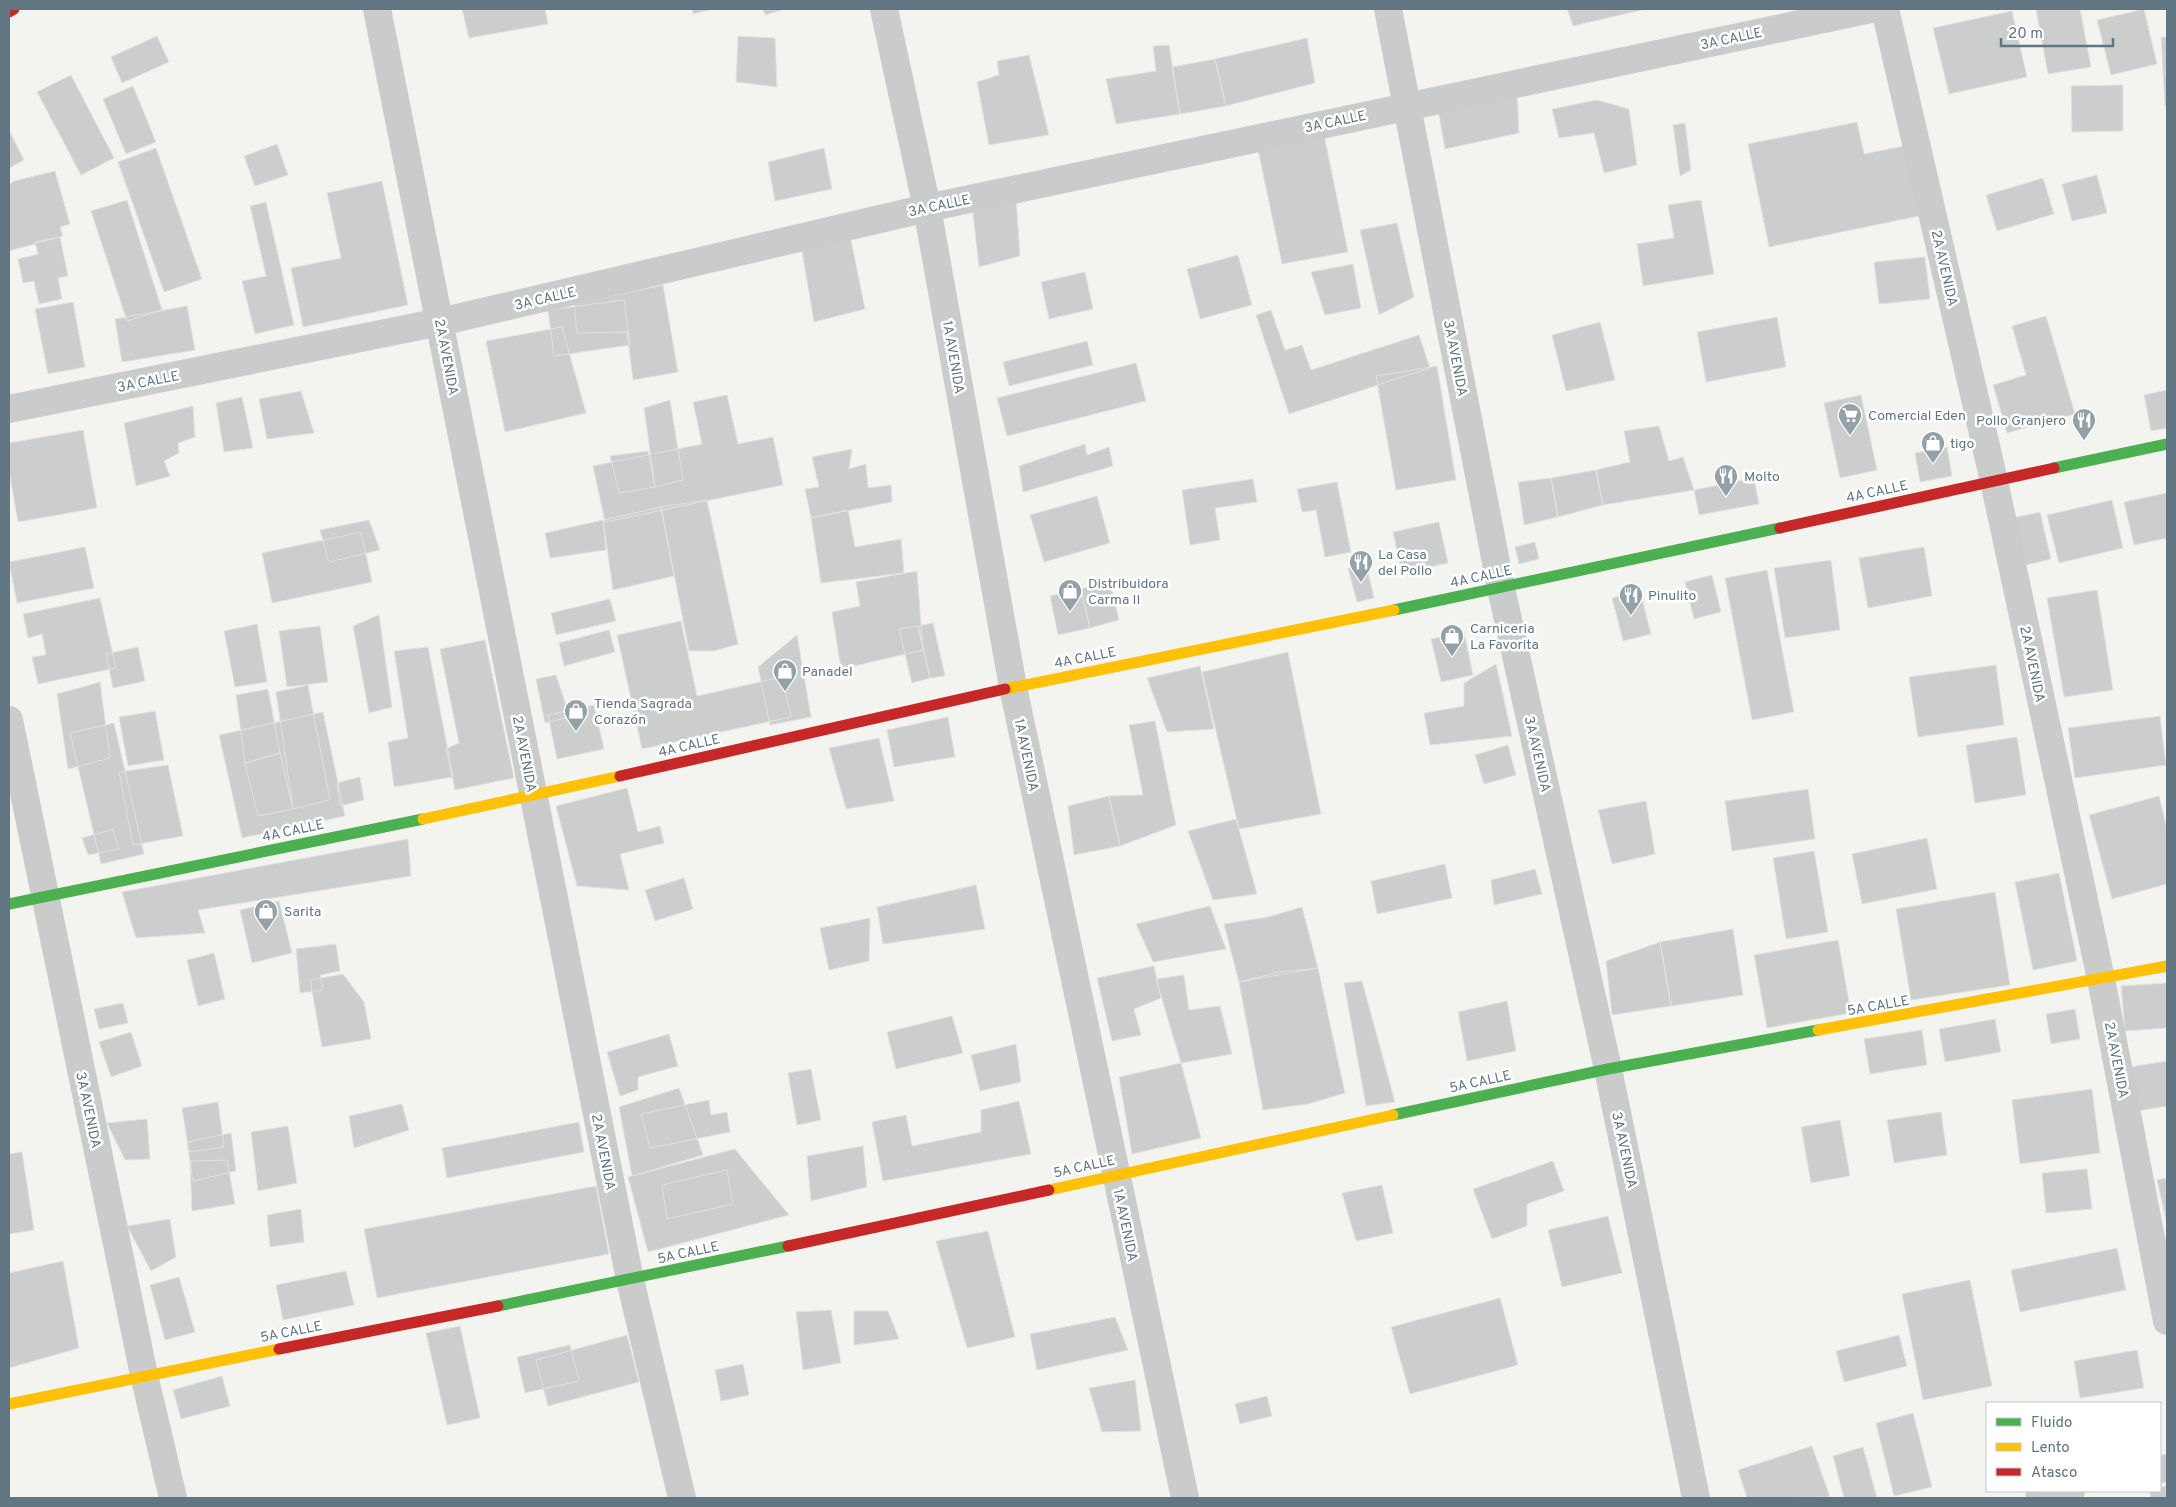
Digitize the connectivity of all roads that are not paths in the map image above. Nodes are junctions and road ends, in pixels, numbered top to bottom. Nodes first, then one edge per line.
1 (14, 9) edge
2 (377, 9) edge
3 (884, 9) edge
4 (1388, 9) edge
5 (1871, 9) edge
6 (1886, 9) edge
7 (9, 12) edge
8 (1407, 106) junction
9 (927, 208) junction
10 (440, 322) junction
11 (9, 409) edge
12 (2167, 444) edge
13 (1994, 481) junction
14 (1501, 588) junction
15 (1013, 687) junction
16 (9, 720) edge
17 (533, 796) junction
18 (44, 896) junction
19 (9, 904) edge
20 (2167, 966) edge
21 (2101, 979) junction
22 (1608, 1069) junction
23 (1115, 1174) junction
24 (630, 1280) junction
25 (2167, 1322) edge
26 (144, 1375) junction
27 (9, 1404) edge
28 (2066, 1492) edge
29 (173, 1498) edge
30 (682, 1498) edge
31 (1185, 1498) edge
32 (1696, 1498) edge
33 (2039, 1498) edge

1 - 7 street
2 - 10 street, 2A AVENIDA
3 - 9 street, 1A AVENIDA
4 - 8 street, 3A AVENIDA
5 - 8 street, 3A CALLE
6 - 13 street, 2A AVENIDA
8 - 9 street, 3A CALLE
8 - 14 street, 3A AVENIDA
9 - 10 street, 3A CALLE
9 - 15 street, 1A AVENIDA
10 - 11 street, 3A CALLE
10 - 17 street, 2A AVENIDA
12 - 13 street, 4A CALLE
13 - 14 street, 4A CALLE
13 - 21 street, 2A AVENIDA
14 - 15 street, 4A CALLE
14 - 22 street, 3A AVENIDA
15 - 17 street, 4A CALLE
15 - 23 street, 1A AVENIDA
16 - 18 street, 3A AVENIDA
17 - 18 street, 4A CALLE
17 - 24 street, 2A AVENIDA
18 - 19 street, 4A CALLE
18 - 26 street, 3A AVENIDA
20 - 21 street, 5A CALLE
21 - 22 street, 5A CALLE
21 - 25 street, 2A AVENIDA
22 - 23 street, 5A CALLE
22 - 32 street, 3A AVENIDA
23 - 24 street, 5A CALLE
23 - 31 street, 1A AVENIDA
24 - 26 street, 5A CALLE
24 - 30 street, 2A AVENIDA
26 - 27 street, 5A CALLE
26 - 29 street, 3A AVENIDA
28 - 33 street

